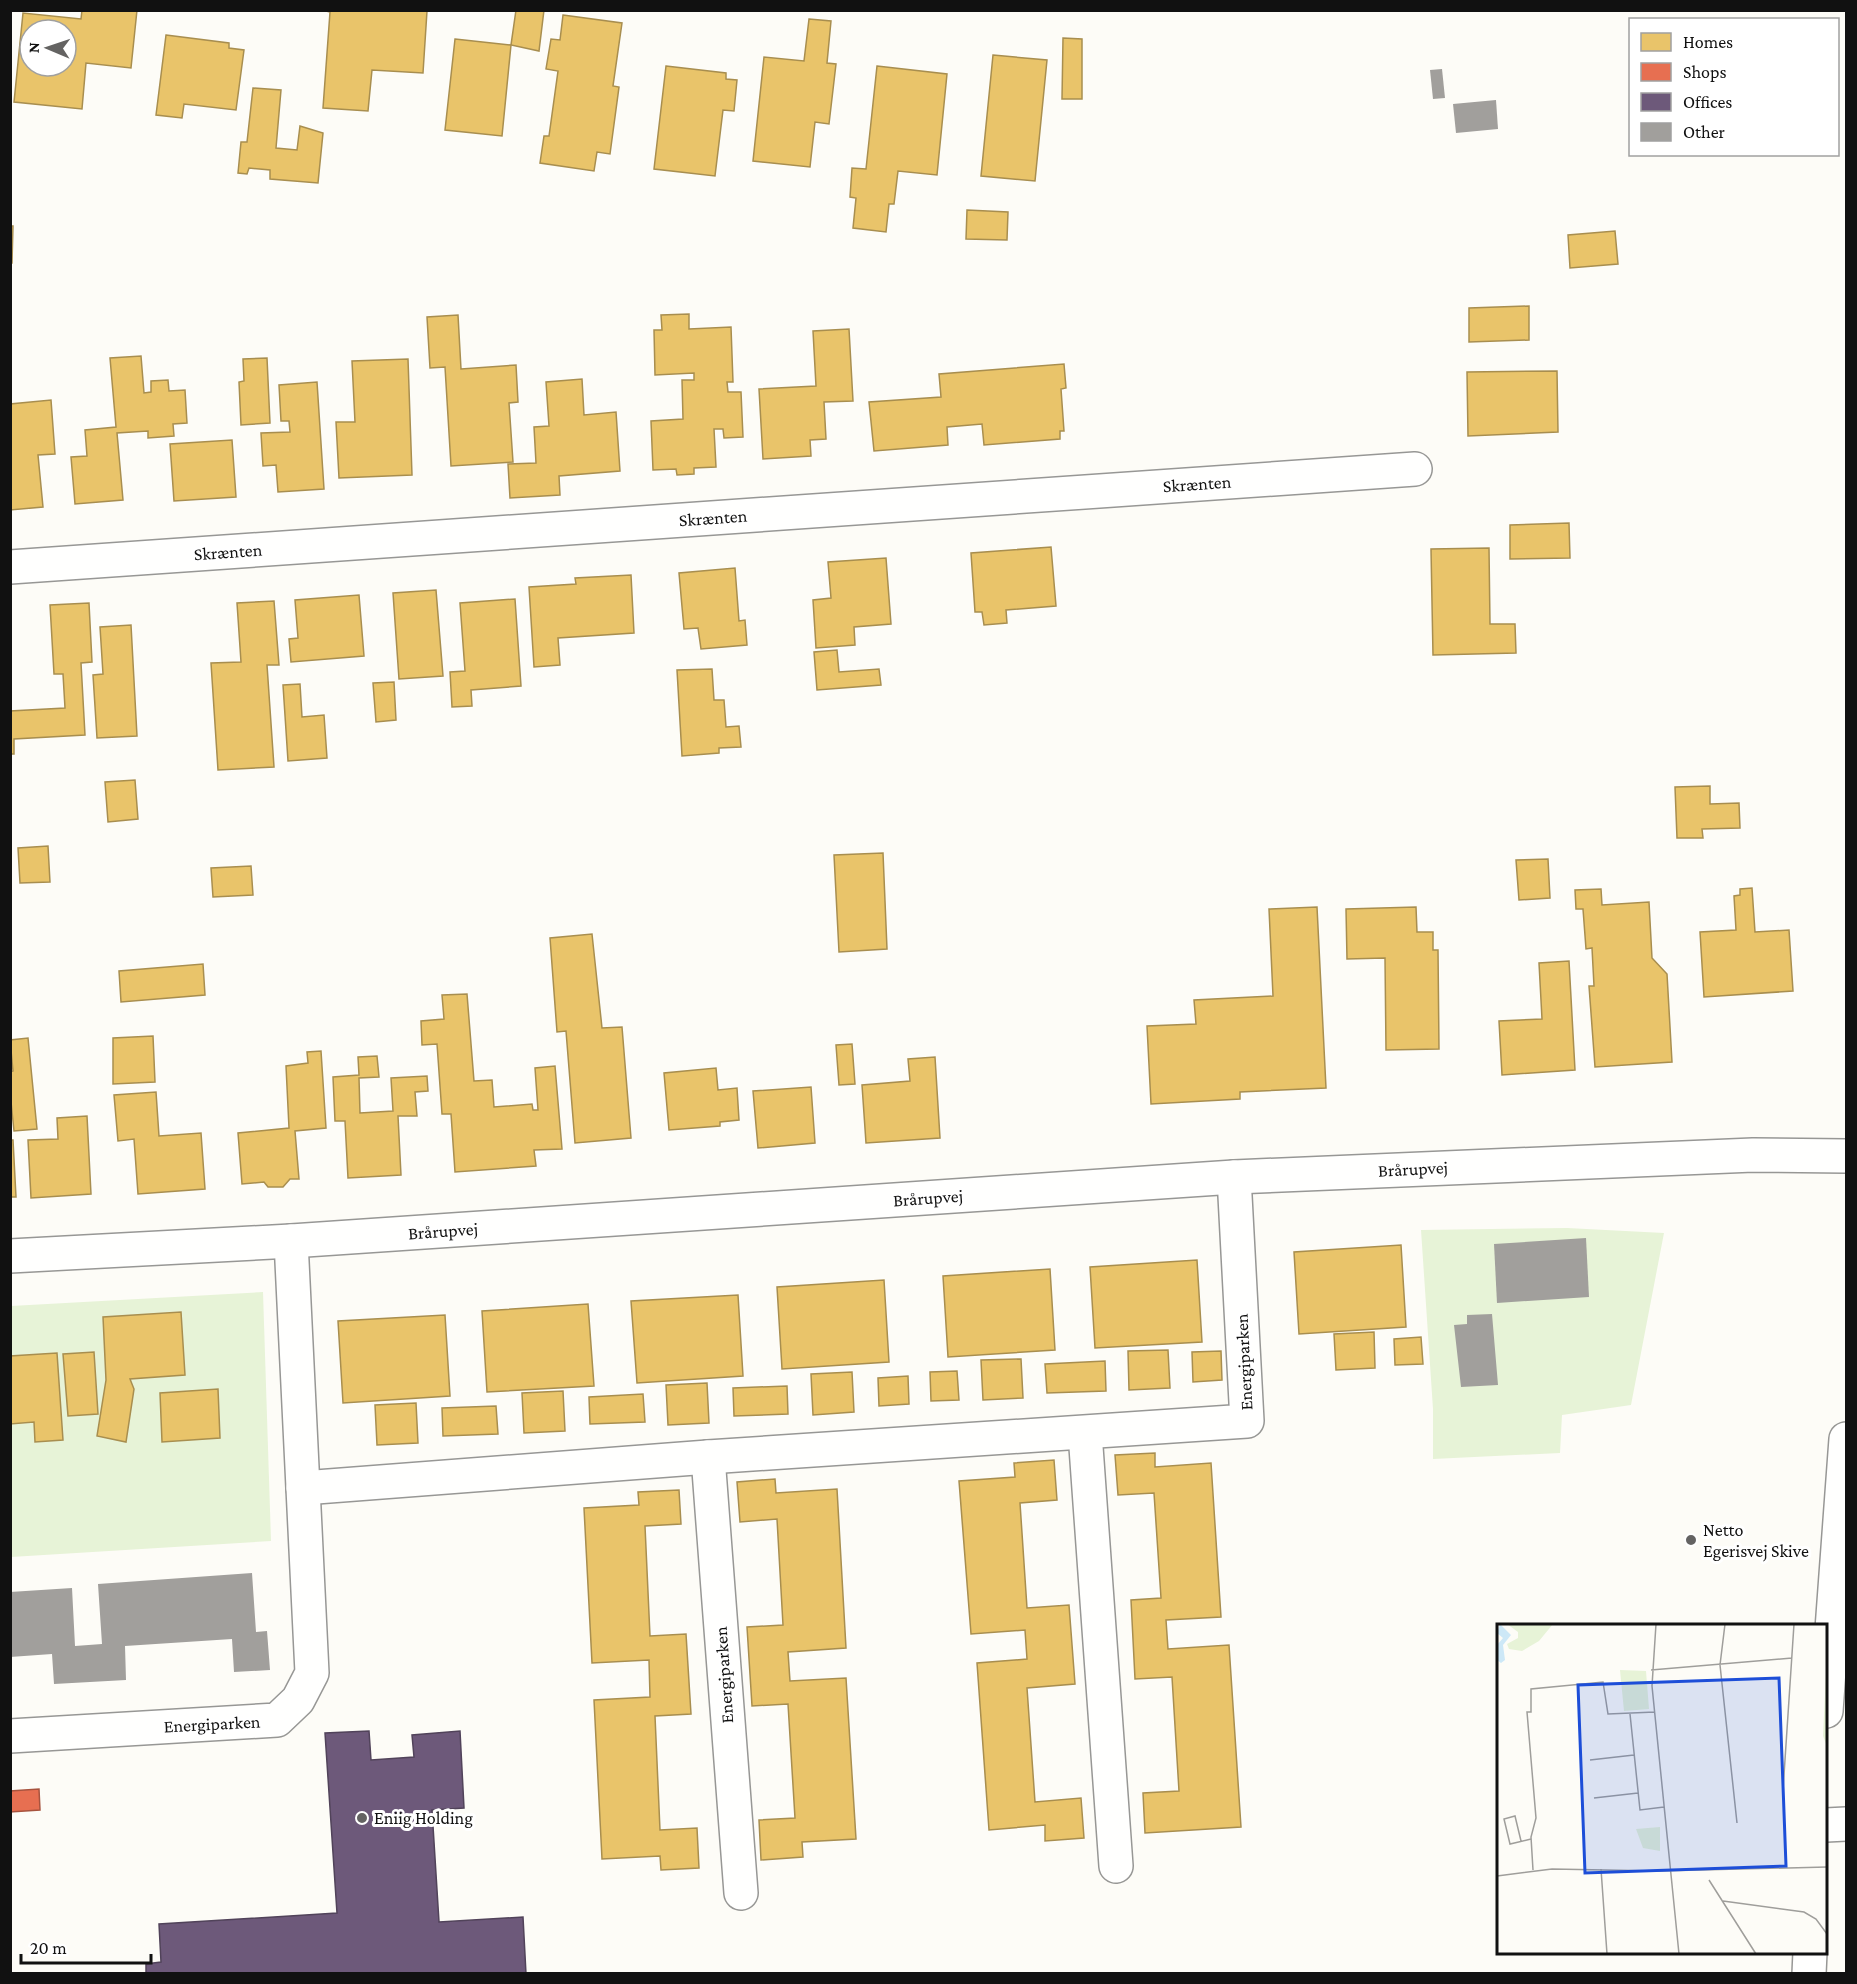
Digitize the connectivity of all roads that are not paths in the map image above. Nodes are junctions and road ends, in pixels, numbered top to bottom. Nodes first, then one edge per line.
1 (1415, 469) dead end
2 (10, 567) edge
3 (1846, 1156) edge
4 (1234, 1177) junction
5 (291, 1241) junction
6 (10, 1256) edge
7 (1085, 1433) junction
8 (1846, 1439) edge
9 (708, 1456) junction
10 (303, 1488) junction
11 (1827, 1697) edge
12 (10, 1736) edge
13 (1846, 1824) edge
14 (1827, 1825) edge
15 (1116, 1866) dead end
16 (741, 1893) dead end
17 (1810, 1954) edge
18 (1809, 1974) edge

1 - 2 street, Skrænten
3 - 4 street, Brårupvej
4 - 5 street, Brårupvej
4 - 7 street, Energiparken
5 - 6 street, Brårupvej
5 - 10 street, Energiparken
7 - 9 street, Energiparken
7 - 15 street
8 - 11 street
9 - 10 street, Energiparken
9 - 16 street, Energiparken
10 - 12 street, Energiparken
13 - 14 street
17 - 18 street

